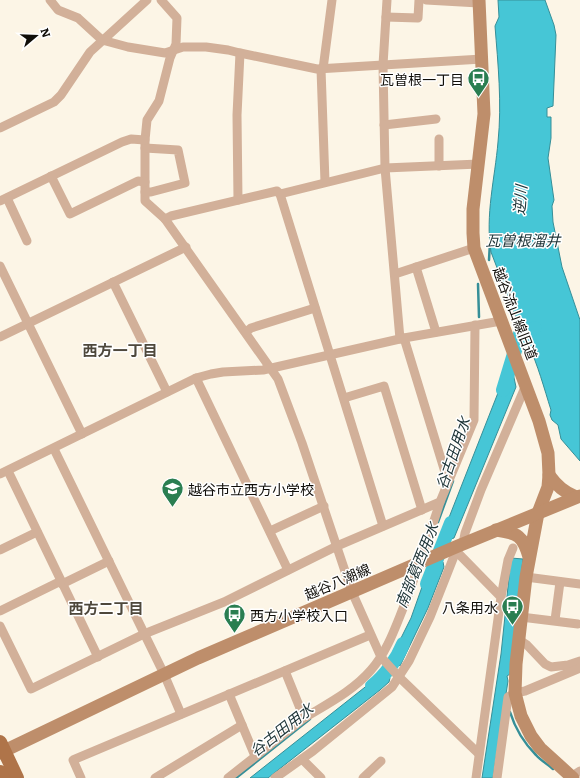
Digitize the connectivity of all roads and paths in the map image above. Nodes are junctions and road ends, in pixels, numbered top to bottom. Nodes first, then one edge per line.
1 (50, 0) edge
2 (147, 0) edge
3 (161, 0) edge
4 (332, 0) edge
5 (387, 0) edge
6 (419, 0) edge
7 (426, 0) edge
8 (479, 1) edge
9 (386, 17) junction
10 (102, 40) junction
11 (173, 50) junction
12 (240, 53) junction
13 (482, 59) junction
14 (383, 65) junction
15 (322, 69) junction
16 (436, 119) dead end
17 (384, 126) junction
18 (0, 128) edge
19 (439, 139) dead end
20 (145, 144) junction
21 (479, 164) junction
22 (439, 166) junction
23 (385, 168) junction
24 (51, 176) junction
25 (145, 182) junction
26 (325, 182) junction
27 (145, 192) junction
28 (280, 194) junction
29 (3, 199) edge
30 (238, 200) junction
31 (165, 219) junction
32 (27, 241) dead end
33 (186, 247) junction
34 (474, 248) junction
35 (0, 266) edge
36 (416, 267) junction
37 (394, 274) junction
38 (113, 282) junction
39 (315, 308) junction
40 (501, 321) junction
41 (28, 324) junction
42 (475, 325) junction
43 (246, 332) junction
44 (436, 332) junction
45 (0, 337) edge
46 (402, 339) junction
47 (330, 355) junction
48 (272, 369) junction
49 (196, 378) junction
50 (526, 385) junction
51 (167, 392) junction
52 (344, 398) junction
53 (82, 434) junction
54 (54, 449) junction
55 (4, 473) edge
56 (550, 475) junction
57 (448, 482) junction
58 (578, 497) edge
59 (440, 502) junction
60 (324, 506) junction
61 (422, 510) junction
62 (538, 513) junction
63 (384, 526) junction
64 (496, 530) junction
65 (270, 531) junction
66 (37, 532) junction
67 (337, 546) junction
68 (459, 547) junction
69 (512, 548) dead end
70 (0, 550) edge
71 (529, 558) junction
72 (109, 561) junction
73 (421, 562) junction
74 (288, 570) junction
75 (526, 577) junction
76 (560, 582) junction
77 (62, 583) junction
78 (580, 584) edge
79 (352, 592) junction
80 (501, 597) junction
81 (0, 611) edge
82 (521, 617) junction
83 (555, 620) junction
84 (578, 624) dead end
85 (0, 626) edge
86 (144, 634) junction
87 (370, 635) junction
88 (518, 639) junction
89 (98, 657) junction
90 (381, 657) junction
91 (580, 661) edge
92 (580, 668) edge
93 (285, 671) junction
94 (164, 674) junction
95 (399, 677) junction
96 (515, 693) junction
97 (229, 694) junction
98 (181, 714) junction
99 (304, 718) junction
100 (242, 725) junction
101 (1, 748) edge
102 (479, 754) junction
103 (255, 756) junction
104 (302, 759) junction
105 (381, 761) dead end
106 (0, 772) edge
107 (573, 776) edge
108 (3, 778) edge
109 (17, 778) edge
110 (82, 778) edge
111 (155, 778) edge
112 (228, 778) edge
113 (274, 778) edge
114 (320, 778) edge
115 (363, 778) edge
116 (476, 778) edge
117 (497, 778) edge

1 - 10 street
2 - 10 street
3 - 11 street
4 - 15 street
5 - 9 street
6 - 9 street
7 - 8 street
8 - 13 street, 越谷流山線旧道
9 - 14 street
10 - 11 street
10 - 18 street
11 - 12 street
11 - 20 street
12 - 15 street
12 - 30 street
13 - 14 street
13 - 21 street, 越谷流山線旧道
14 - 15 street
14 - 17 street
15 - 26 street
16 - 17 street
17 - 23 street
19 - 22 street
20 - 24 street
20 - 25 street
20 - 27 street
21 - 22 street
21 - 34 street, 越谷流山線旧道
22 - 23 street
23 - 26 street
23 - 37 street
24 - 25 street
24 - 29 street
25 - 27 street
26 - 28 street
27 - 31 street
28 - 30 street
28 - 39 street
29 - 32 street
30 - 31 street
31 - 33 street
33 - 38 street
33 - 43 street
34 - 36 street
34 - 40 street, 越谷流山線旧道
35 - 41 street
36 - 37 street
36 - 44 street
37 - 46 street
38 - 41 street
38 - 51 street
39 - 43 street
39 - 47 street
40 - 42 street
40 - 50 street, 越谷流山線旧道
41 - 45 street
41 - 53 street
42 - 44 street
42 - 57 street
43 - 48 street
44 - 46 street
46 - 47 street
46 - 57 street
47 - 48 street
47 - 52 street
48 - 49 street
48 - 60 street
49 - 51 street
49 - 65 street
50 - 56 street, 越谷流山線旧道
50 - 68 street
51 - 53 street
52 - 61 street
52 - 63 street
53 - 54 street
54 - 55 street
54 - 72 street
55 - 66 street
56 - 58 street
56 - 62 street, 越谷流山線旧道
57 - 59 street
58 - 62 street, 越谷八潮線
59 - 61 street
59 - 73 street
60 - 65 street
60 - 67 street
61 - 63 street
62 - 64 street, 越谷八潮線
62 - 71 street, 越谷流山線旧道
63 - 67 street
64 - 68 street, 越谷八潮線
64 - 71 street
65 - 74 street
66 - 70 street
66 - 77 street
67 - 74 street
67 - 79 street
68 - 73 street, 越谷八潮線
68 - 80 street
68 - 95 street
69 - 80 street
71 - 75 street, 越谷流山線旧道
72 - 77 street
72 - 86 street
73 - 79 street, 越谷八潮線
73 - 90 street
74 - 86 street
75 - 76 street
75 - 82 street, 越谷流山線旧道
76 - 78 street
76 - 83 street
77 - 81 street
77 - 89 street
79 - 87 street
79 - 94 street, 越谷八潮線
80 - 102 street
82 - 83 street
82 - 88 street, 越谷流山線旧道
83 - 84 street
85 - 89 street
86 - 89 street
86 - 94 street
87 - 90 street
87 - 93 street
88 - 91 street
88 - 96 street, 越谷流山線旧道
90 - 95 street
90 - 99 street
92 - 96 street
93 - 97 street
93 - 99 street
94 - 98 street
94 - 101 street, 越谷八潮線
95 - 102 street
95 - 104 street
96 - 107 street, 越谷流山線旧道
96 - 117 street
97 - 98 street
97 - 100 street
98 - 110 street
99 - 103 street
100 - 103 street
100 - 111 street
101 - 109 main road
102 - 116 street
103 - 112 street
104 - 113 street
104 - 114 street
105 - 115 street
106 - 108 main road

